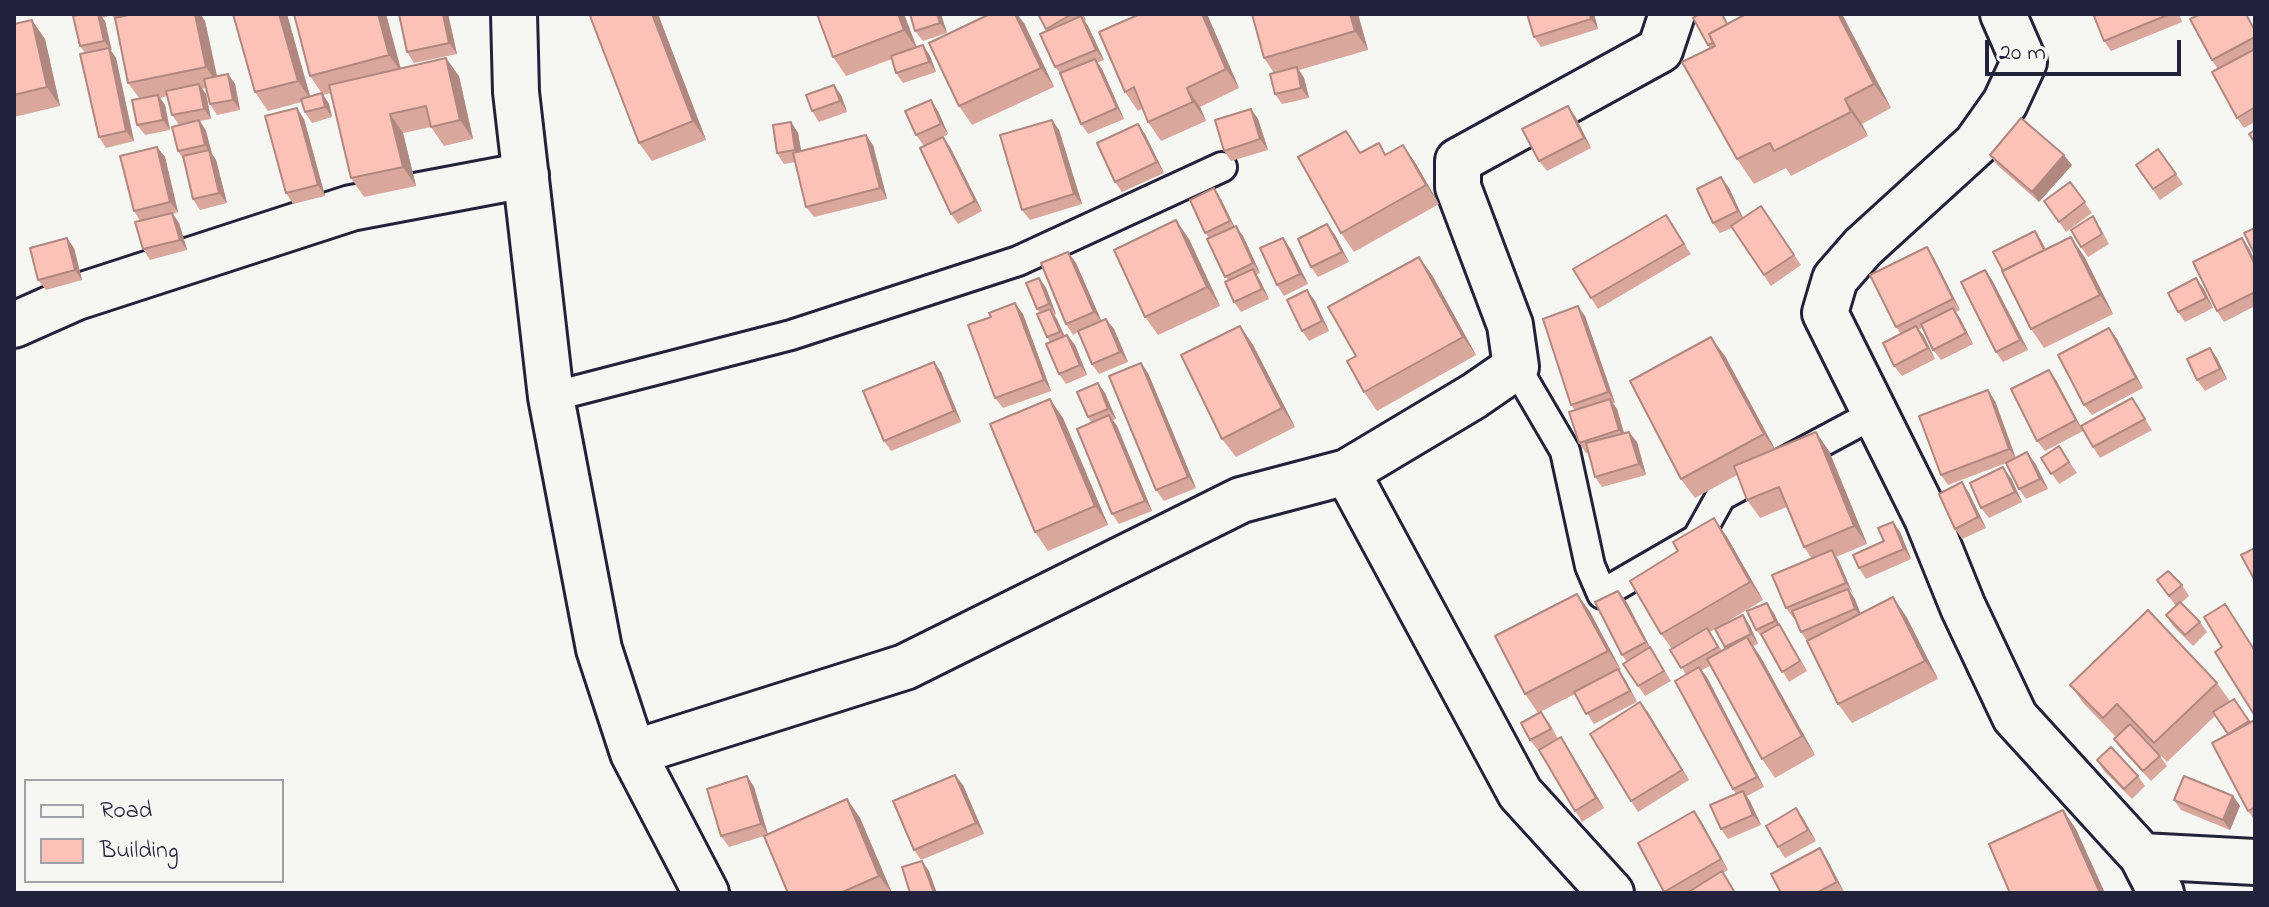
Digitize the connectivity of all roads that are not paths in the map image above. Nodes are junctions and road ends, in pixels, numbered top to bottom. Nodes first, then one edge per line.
1 (514, 14) edge
2 (1672, 14) edge
3 (2003, 14) edge
4 (1222, 167) edge
5 (526, 175) junction
6 (14, 325) edge
7 (1516, 367) junction
8 (551, 397) junction
9 (1876, 413) junction
10 (1347, 472) junction
11 (633, 753) junction
12 (2255, 862) edge
13 (2152, 875) edge
14 (706, 893) edge
15 (1611, 893) edge

1 - 5 street
2 - 7 street
3 - 9 street
4 - 8 lane
5 - 6 street
5 - 8 street
7 - 9 lane
7 - 10 street
8 - 11 street
9 - 13 street
10 - 11 street
10 - 15 street
11 - 14 street
12 - 13 street

